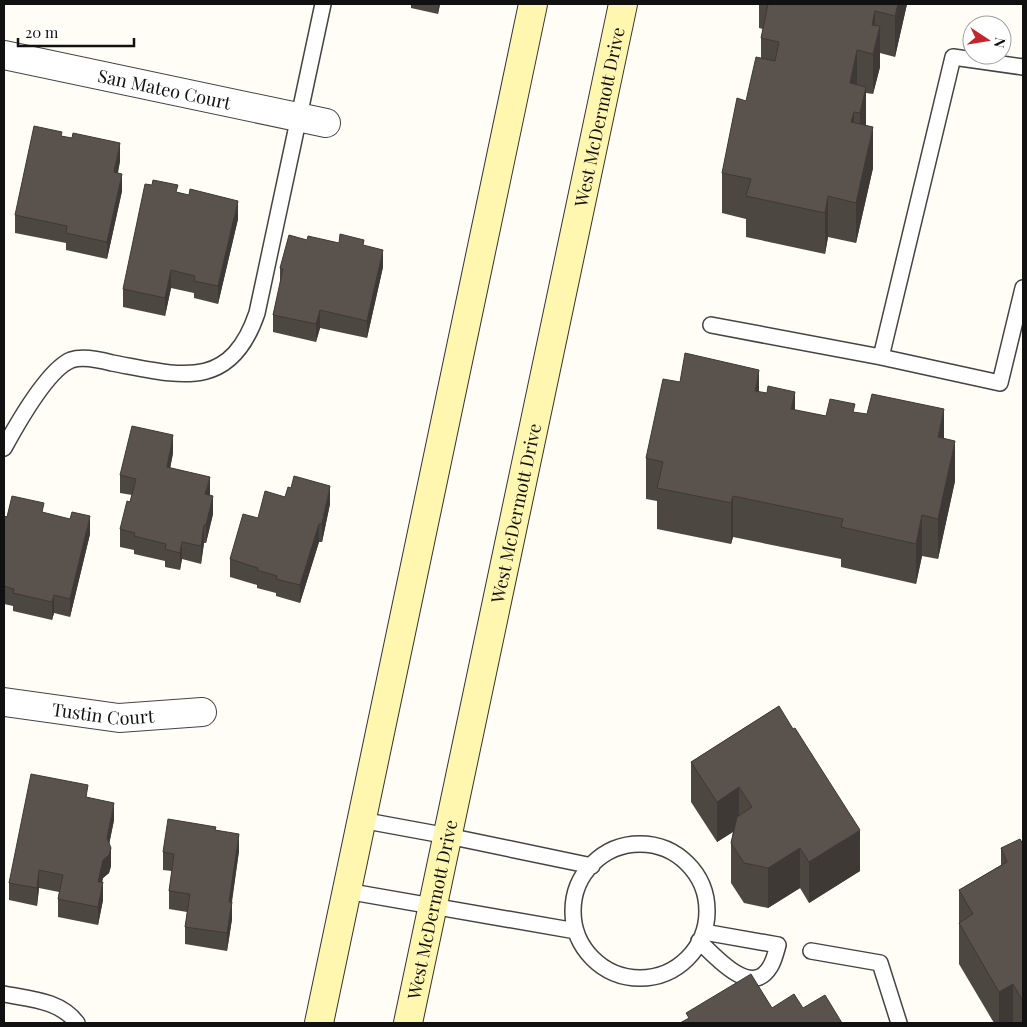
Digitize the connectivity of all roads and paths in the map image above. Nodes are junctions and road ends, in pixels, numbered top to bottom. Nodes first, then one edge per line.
1 (323, 4) edge
2 (533, 4) edge
3 (623, 4) edge
4 (4, 55) edge
5 (1023, 67) edge
6 (298, 117) junction
7 (326, 123) dead end
8 (1023, 288) edge
9 (711, 325) dead end
10 (881, 357) junction
11 (4, 448) edge
12 (4, 702) edge
13 (202, 712) dead end
14 (361, 820) junction
15 (448, 836) junction
16 (592, 866) junction
17 (346, 891) junction
18 (433, 906) junction
19 (576, 931) junction
20 (702, 936) junction
21 (811, 950) dead end
22 (4, 994) edge
23 (77, 1023) edge
24 (319, 1023) edge
25 (408, 1023) edge
26 (899, 1023) edge

1 - 6 lane
2 - 14 main road
3 - 15 main road, West McDermott Drive
4 - 6 street, San Mateo Court
5 - 10 lane
6 - 7 street, San Mateo Court
6 - 11 lane
8 - 10 lane
9 - 10 lane
12 - 13 street, Tustin Court
14 - 15 lane
14 - 17 main road
15 - 16 lane
15 - 18 main road, West McDermott Drive
16 - 19 lane
16 - 20 lane
17 - 18 lane
17 - 24 main road
18 - 19 lane
18 - 25 main road, West McDermott Drive
19 - 20 lane
20 - 20 lane
21 - 26 lane
22 - 23 lane

